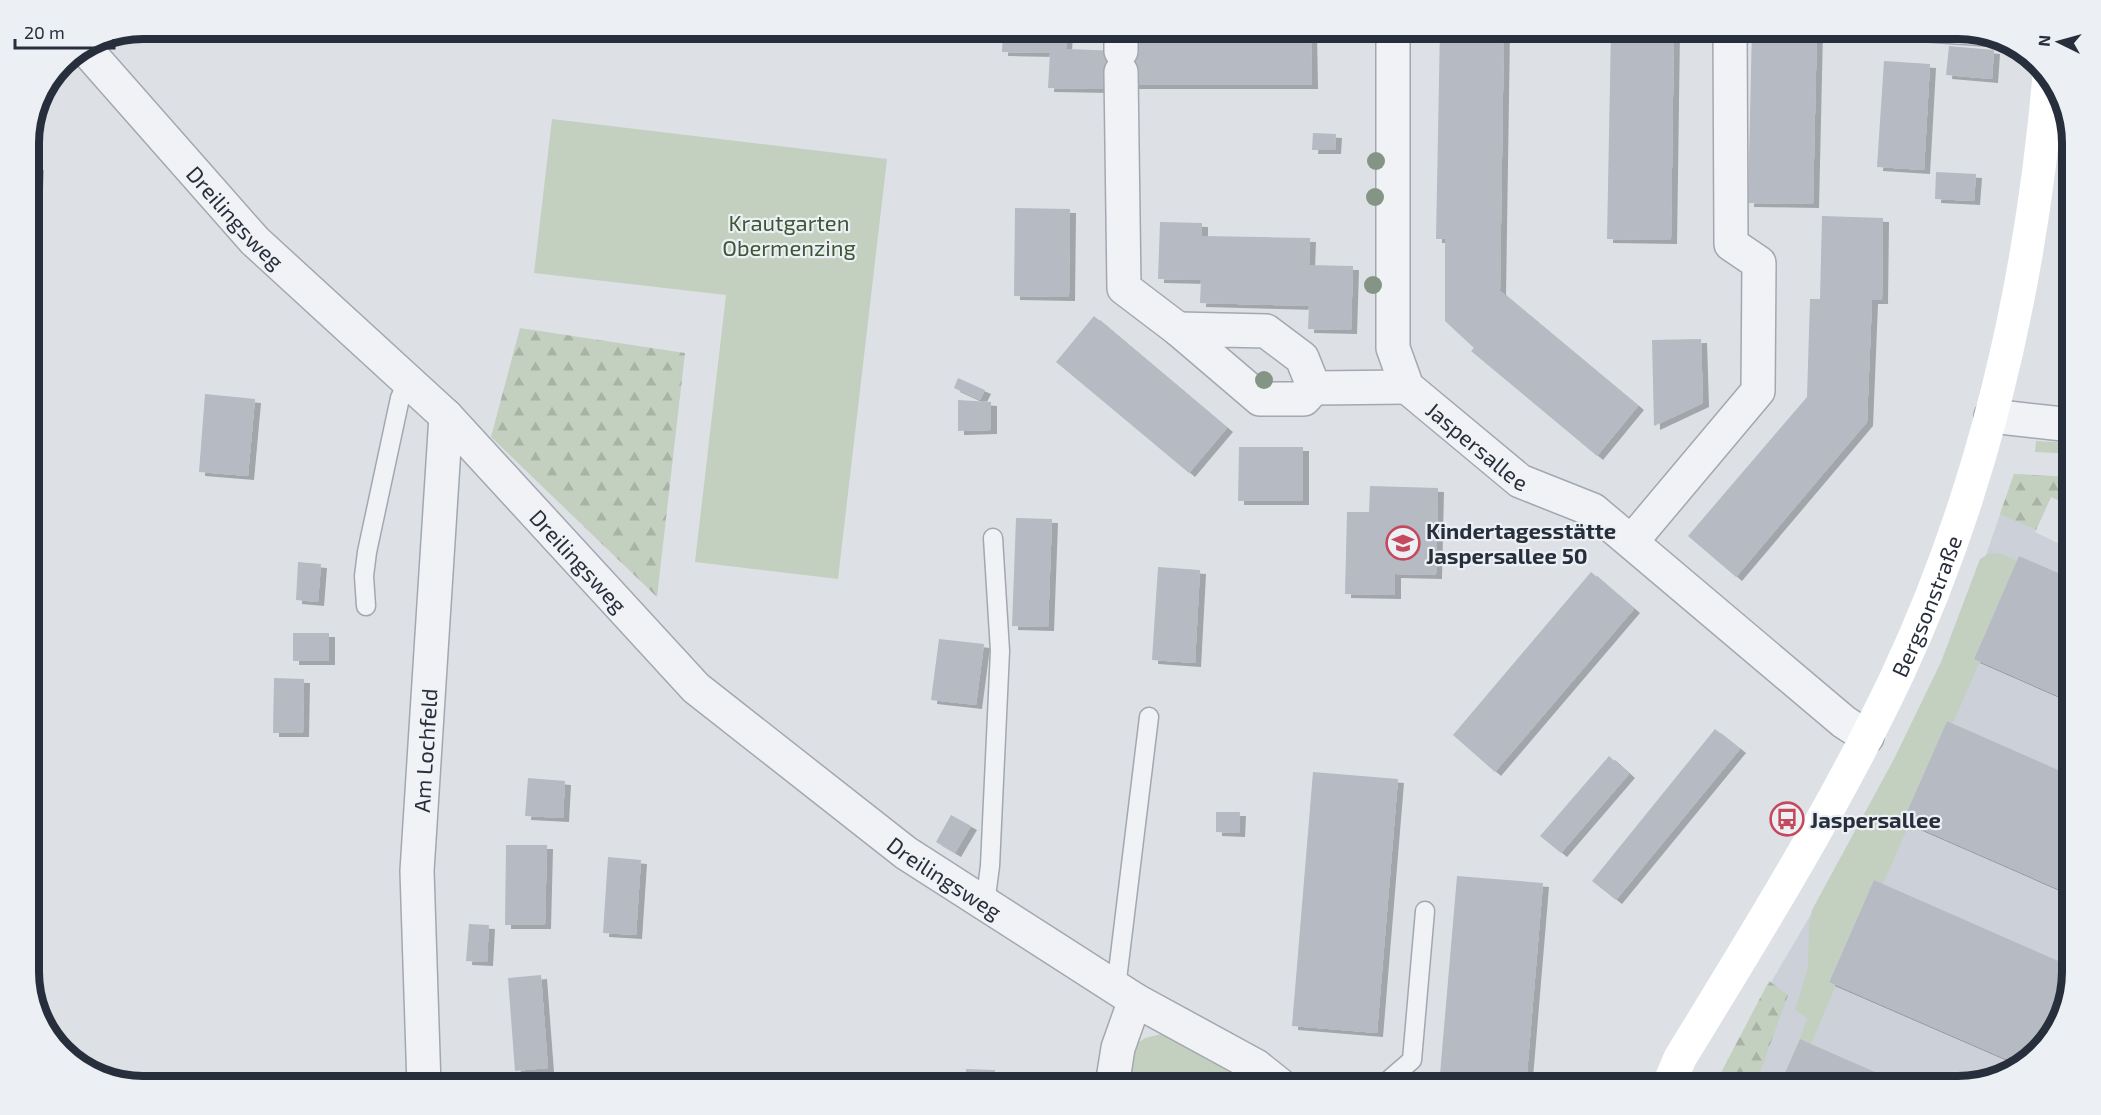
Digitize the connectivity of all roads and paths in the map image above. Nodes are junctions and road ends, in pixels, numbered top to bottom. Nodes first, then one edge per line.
1 (1393, 39) edge
2 (1731, 39) edge
3 (1121, 50) edge
4 (90, 54) edge
5 (2048, 90) edge
6 (1178, 329) junction
7 (408, 381) junction
8 (1407, 387) junction
9 (1314, 388) junction
10 (446, 416) junction
11 (1991, 416) junction
12 (2062, 424) edge
13 (993, 538) dead end
14 (1632, 541) junction
15 (366, 606) dead end
16 (1149, 717) dead end
17 (1867, 737) junction
18 (985, 904) junction
19 (1425, 911) dead end
20 (1126, 994) junction
21 (424, 1076) edge
22 (1114, 1076) edge
23 (1268, 1076) edge
24 (1394, 1076) edge
25 (1672, 1076) edge

1 - 8 street, Jaspersallee
2 - 14 street
3 - 6 street
4 - 7 street, Dreilingsweg
5 - 11 street, Bergsonstraße
6 - 9 street
6 - 9 street
7 - 10 street, Dreilingsweg
7 - 15 lane
8 - 9 street
8 - 14 street, Jaspersallee
10 - 18 street, Dreilingsweg
10 - 21 street, Am Lochfeld
11 - 12 street
11 - 17 street, Bergsonstraße
13 - 18 lane
14 - 17 street, Jaspersallee
16 - 20 lane
17 - 25 street, Bergsonstraße
18 - 20 street, Dreilingsweg
19 - 24 lane
20 - 22 street
20 - 23 street, Dreilingsweg

